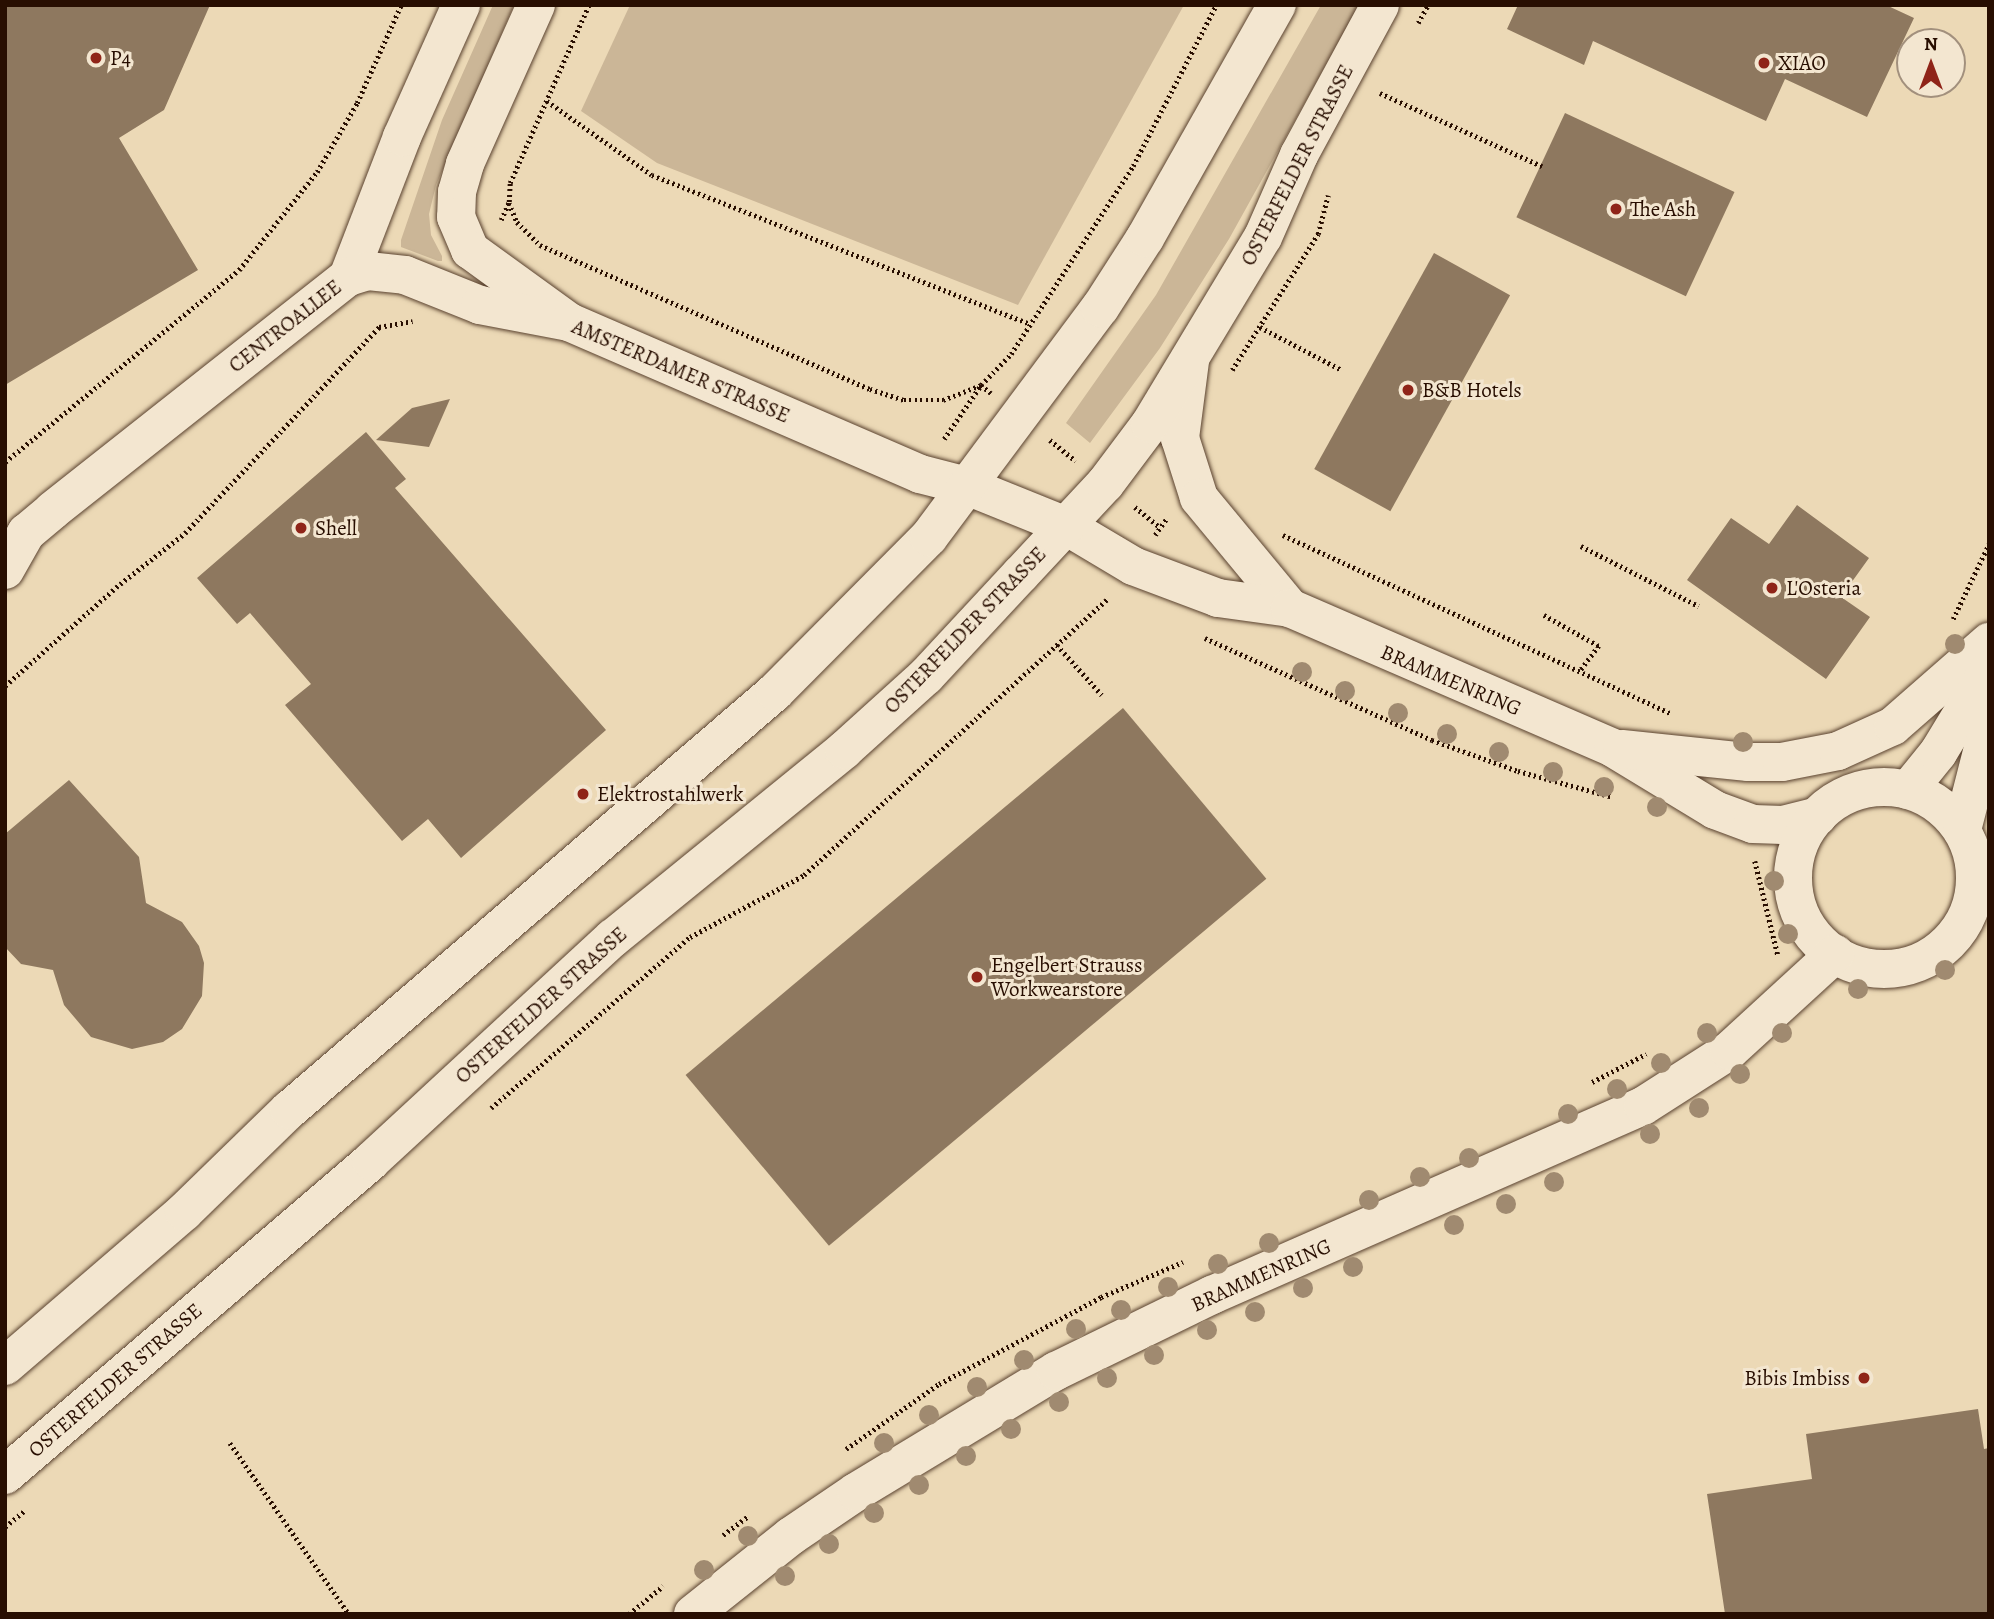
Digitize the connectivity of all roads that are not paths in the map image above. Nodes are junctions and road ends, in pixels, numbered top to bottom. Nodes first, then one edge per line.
1 (461, 5) edge
2 (536, 5) edge
3 (1277, 5) edge
4 (1380, 5) edge
5 (348, 276) junction
6 (569, 321) junction
7 (1190, 361) junction
8 (967, 486) junction
9 (1066, 526) junction
10 (5, 570) edge
11 (1290, 608) junction
12 (1989, 642) edge
13 (1989, 669) edge
14 (1989, 724) edge
15 (1613, 748) junction
16 (1908, 790) junction
17 (1818, 816) junction
18 (1962, 830) junction
19 (1978, 919) edge
20 (1835, 954) junction
21 (5, 1366) edge
22 (5, 1475) edge
23 (693, 1614) edge

1 - 5 street, CENTROALLEE
2 - 6 street
3 - 8 street
4 - 7 street, OSTERFELDER STRASSE
5 - 6 street, AMSTERDAMER STRASSE
5 - 10 street, CENTROALLEE
6 - 8 street, AMSTERDAMER STRASSE
7 - 9 street, OSTERFELDER STRASSE
7 - 11 street, BRAMMENRING
8 - 9 street, OSTERFELDER STRASSE
8 - 21 street
9 - 11 street, BRAMMENRING
9 - 22 street, OSTERFELDER STRASSE
11 - 15 street, BRAMMENRING
12 - 15 street, BRAMMENRING
13 - 16 street
14 - 18 street
15 - 17 street, BRAMMENRING
16 - 17 street, BRAMMENRING
16 - 18 street, BRAMMENRING
17 - 20 street, BRAMMENRING
18 - 19 street, BRAMMENRING
19 - 20 street, BRAMMENRING
20 - 23 street, BRAMMENRING

